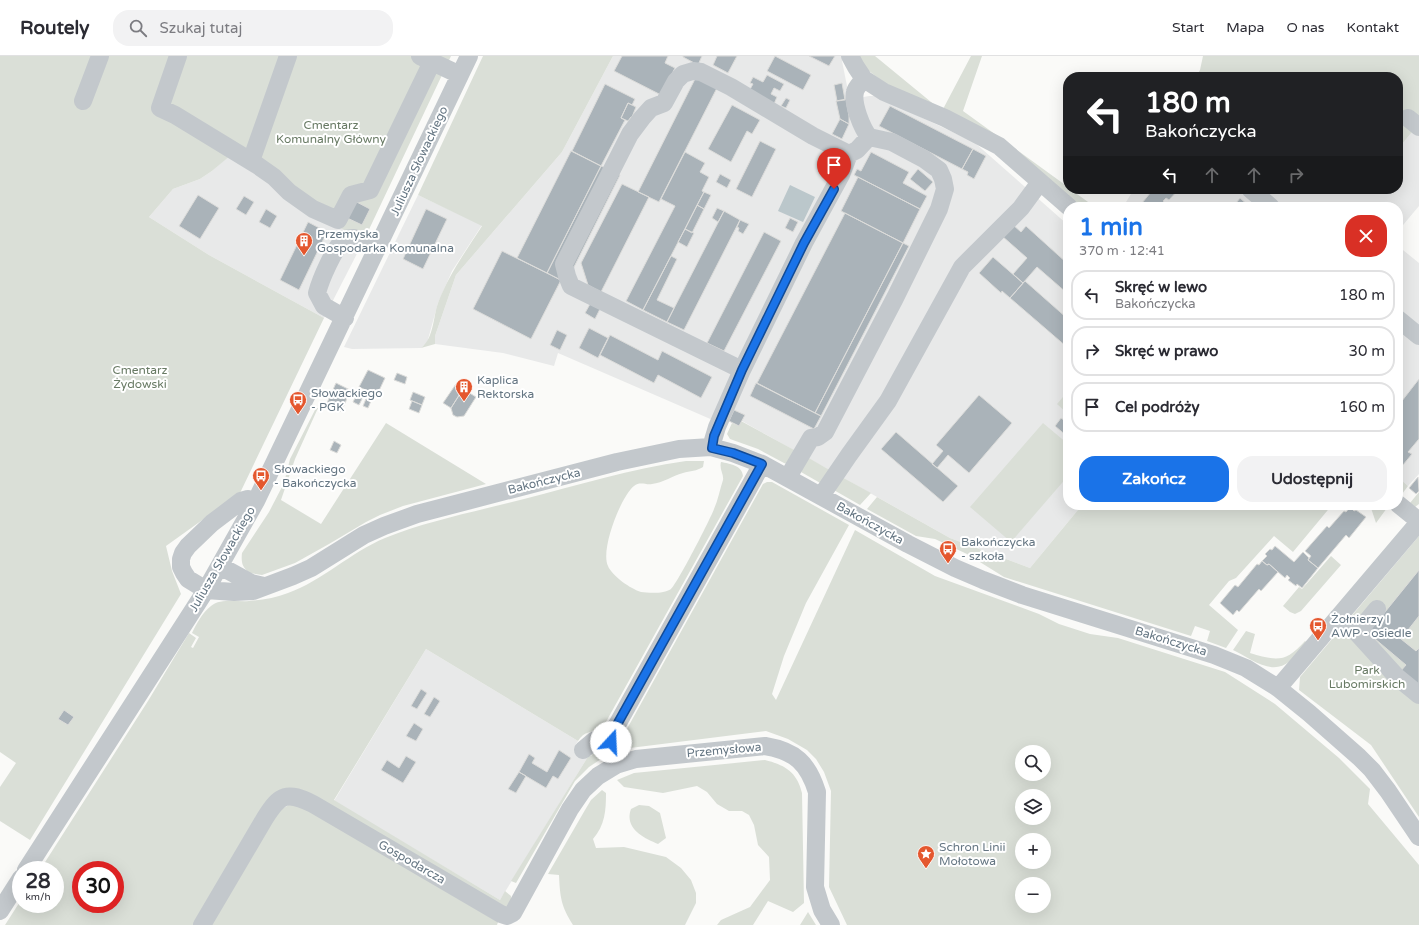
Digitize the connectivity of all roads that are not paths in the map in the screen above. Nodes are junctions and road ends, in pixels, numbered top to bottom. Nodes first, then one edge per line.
1 (100, 56) edge
2 (178, 56) edge
3 (288, 56) edge
4 (469, 56) edge
5 (850, 56) edge
6 (426, 59) edge
7 (460, 75) junction
8 (864, 79) junction
9 (83, 101) dead end
10 (869, 137) junction
11 (849, 154) junction
12 (252, 161) junction
13 (1040, 182) junction
14 (1256, 194) edge
15 (1063, 202) edge
16 (1265, 202) edge
17 (324, 221) dead end
18 (354, 238) junction
19 (378, 248) junction
20 (345, 318) junction
21 (1403, 322) edge
22 (1419, 336) edge
23 (742, 370) junction
24 (712, 448) junction
25 (762, 464) junction
26 (788, 477) junction
27 (821, 496) junction
28 (256, 501) junction
29 (1403, 508) edge
30 (1419, 522) edge
31 (220, 566) junction
32 (264, 586) junction
33 (206, 590) junction
34 (1377, 609) dead end
35 (1338, 617) junction
36 (1357, 633) junction
37 (1278, 688) junction
38 (1419, 695) edge
39 (611, 742) junction
40 (584, 750) dead end
41 (616, 765) junction
42 (1419, 837) edge
43 (32, 861) edge
44 (12, 892) edge
45 (0, 911) edge
46 (506, 920) edge
47 (202, 925) edge
48 (831, 925) edge

1 - 9 street
2 - 12 street
3 - 12 street
4 - 7 street, Juliusza Słowackiego
5 - 8 street
6 - 7 street
6 - 12 street
7 - 19 street, Juliusza Słowackiego
8 - 10 street
8 - 13 street
10 - 11 street
10 - 26 street
11 - 23 street
11 - 23 street
13 - 15 street
13 - 27 street
14 - 16 street
17 - 18 street
18 - 19 street
18 - 20 street
19 - 20 street, Juliusza Słowackiego
20 - 28 street, Juliusza Słowackiego
21 - 22 street
23 - 24 street
24 - 25 street, Bakończycka
24 - 32 street, Bakończycka
25 - 26 street, Bakończycka
25 - 39 street
26 - 27 street, Bakończycka
27 - 37 street, Bakończycka
28 - 31 street, Juliusza Słowackiego
28 - 33 street
29 - 30 street
30 - 35 street
31 - 32 street
31 - 33 street, Juliusza Słowackiego
32 - 33 street, Bakończycka
33 - 43 street, Juliusza Słowackiego
34 - 36 street
35 - 36 street
35 - 37 street
36 - 38 street
37 - 42 street, Bakończycka
39 - 40 street
39 - 41 street
41 - 46 street, Gospodarcza
41 - 48 street, Przemysłowa
44 - 45 street
46 - 47 street, Gospodarcza

